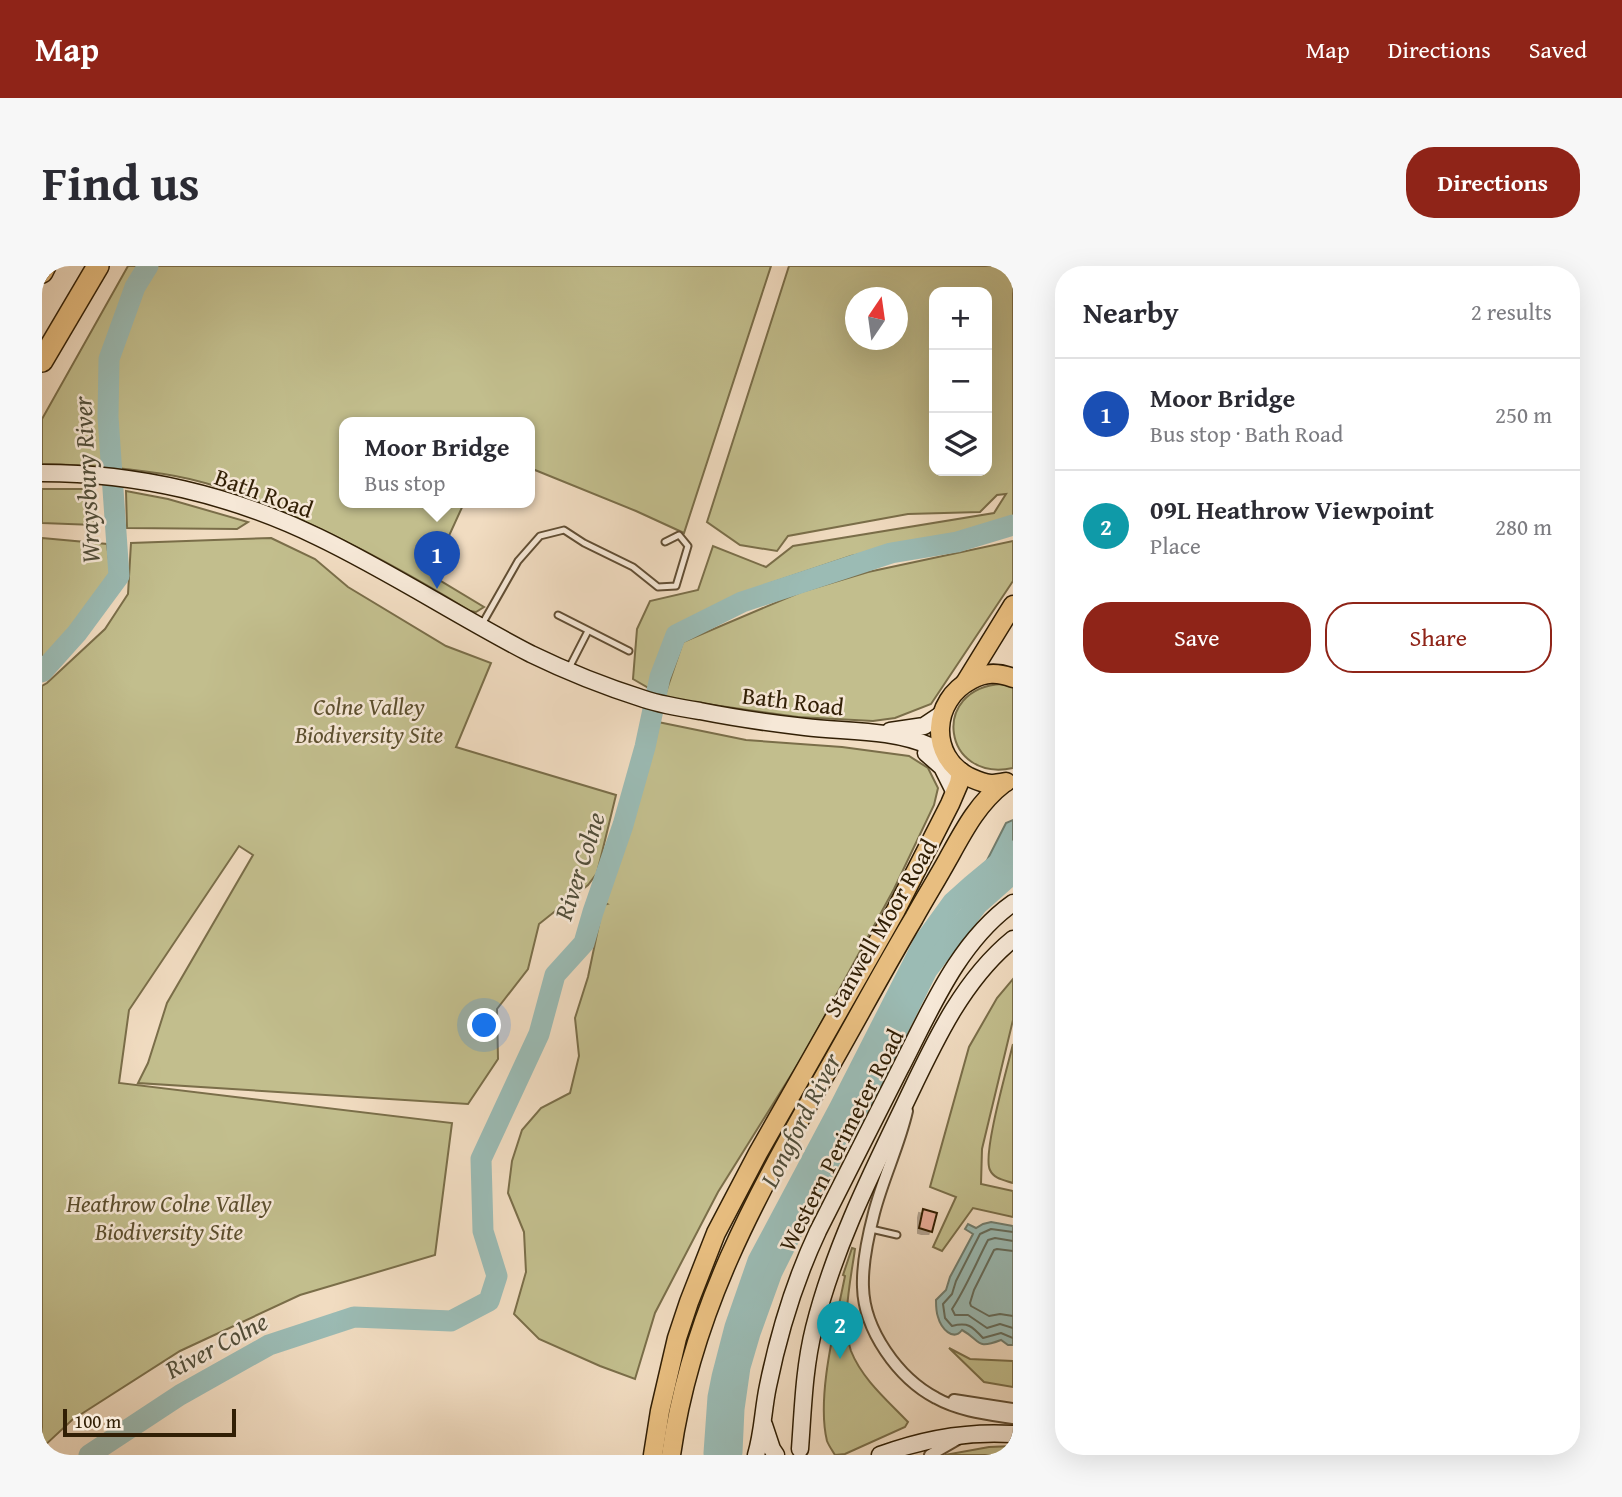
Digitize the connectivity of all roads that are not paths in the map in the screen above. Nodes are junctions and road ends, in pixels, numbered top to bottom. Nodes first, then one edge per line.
1 (45, 266) edge
2 (98, 266) edge
3 (42, 272) edge
4 (42, 361) edge
5 (42, 473) edge
6 (665, 542) dead end
7 (1013, 605) edge
8 (558, 615) dead end
9 (481, 626) junction
10 (588, 631) junction
11 (629, 651) dead end
12 (568, 670) junction
13 (1013, 678) edge
14 (965, 683) junction
15 (942, 714) junction
16 (877, 733) junction
17 (901, 737) junction
18 (947, 757) junction
19 (961, 772) junction
20 (1009, 782) edge
21 (955, 793) junction
22 (1013, 903) edge
23 (1012, 939) edge
24 (912, 1088) junction
25 (871, 1229) junction
26 (897, 1235) dead end
27 (937, 1399) junction
28 (1013, 1409) edge
29 (1013, 1418) edge
30 (764, 1423) junction
31 (1013, 1434) edge
32 (964, 1435) junction
33 (800, 1449) dead end
34 (653, 1455) edge
35 (671, 1455) edge
36 (756, 1455) edge
37 (776, 1455) edge
38 (880, 1455) edge
39 (930, 1455) edge

1 - 3 highway
2 - 4 highway
5 - 9 street, Bath Road
6 - 9 lane
7 - 14 main road
8 - 10 lane
9 - 12 street, Bath Road
10 - 11 lane
10 - 12 lane
12 - 16 street, Bath Road
13 - 14 main road
14 - 15 main road
15 - 16 street, Bath Road
15 - 18 main road
16 - 17 street, Bath Road
17 - 18 street, Bath Road
17 - 21 street
18 - 19 main road
19 - 20 main road
19 - 21 main road, Stanwell Moor Road
20 - 35 main road, Stanwell Moor Road
21 - 34 main road, Stanwell Moor Road
22 - 30 street, Western Perimeter Road
23 - 24 street, Western Perimeter Road
24 - 25 street
24 - 33 street, Western Perimeter Road
25 - 26 lane
25 - 27 street
27 - 28 street
27 - 29 street
30 - 36 street, Western Perimeter Road
30 - 37 street, Western Perimeter Road
31 - 32 street
32 - 38 street
32 - 39 street

